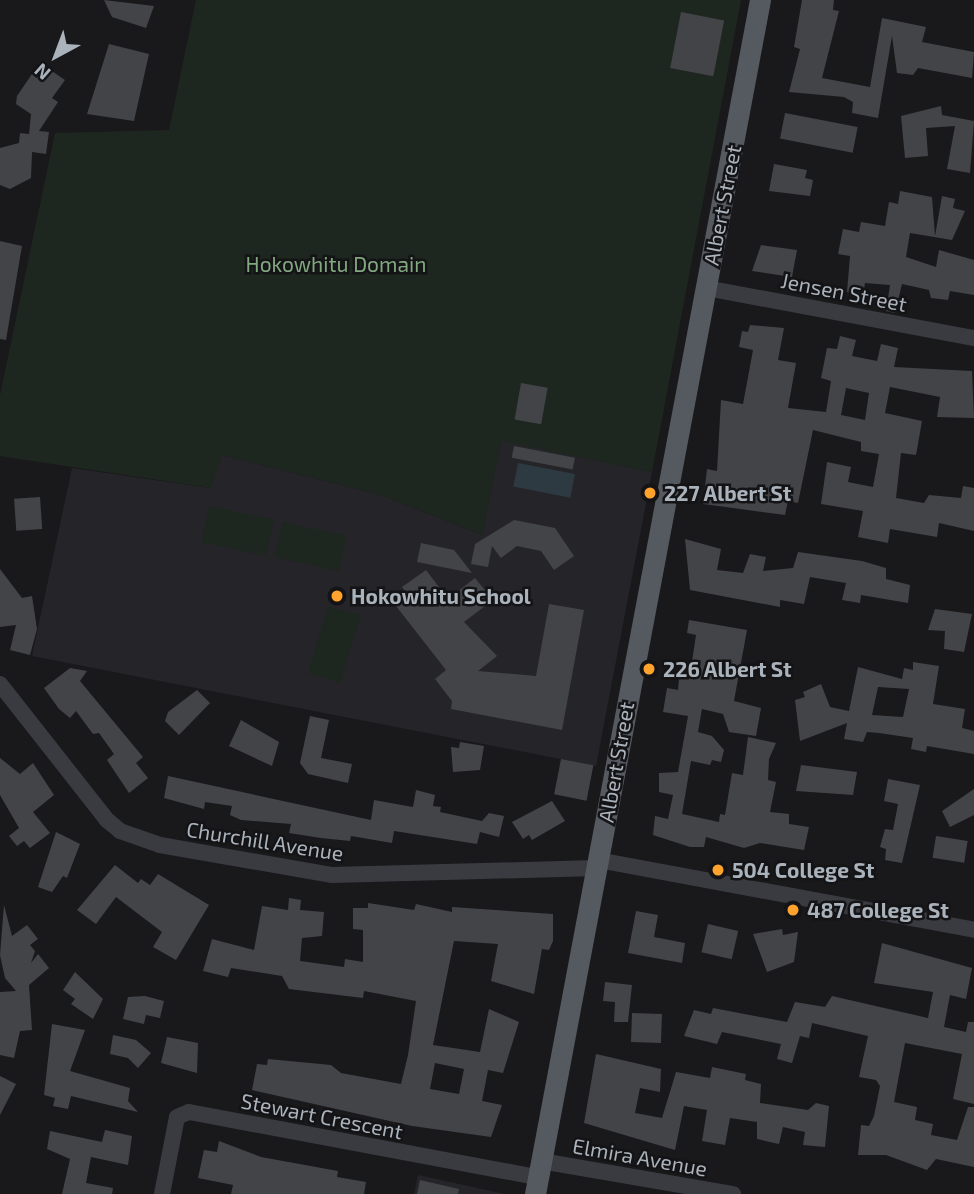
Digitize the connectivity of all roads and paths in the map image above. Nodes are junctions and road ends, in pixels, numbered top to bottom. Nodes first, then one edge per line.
1 (760, 0) edge
2 (706, 288) junction
3 (974, 338) edge
4 (0, 684) edge
5 (598, 864) junction
6 (974, 930) edge
7 (538, 1177) edge
8 (162, 1194) edge
9 (733, 1194) edge

1 - 2 main road, Albert Street
2 - 3 street, Jensen Street
2 - 5 main road, Albert Street
4 - 5 street, Churchill Avenue
5 - 6 street, Churchill Avenue
5 - 7 main road, Albert Street
7 - 8 street, Stewart Crescent
7 - 9 street, Elmira Avenue

